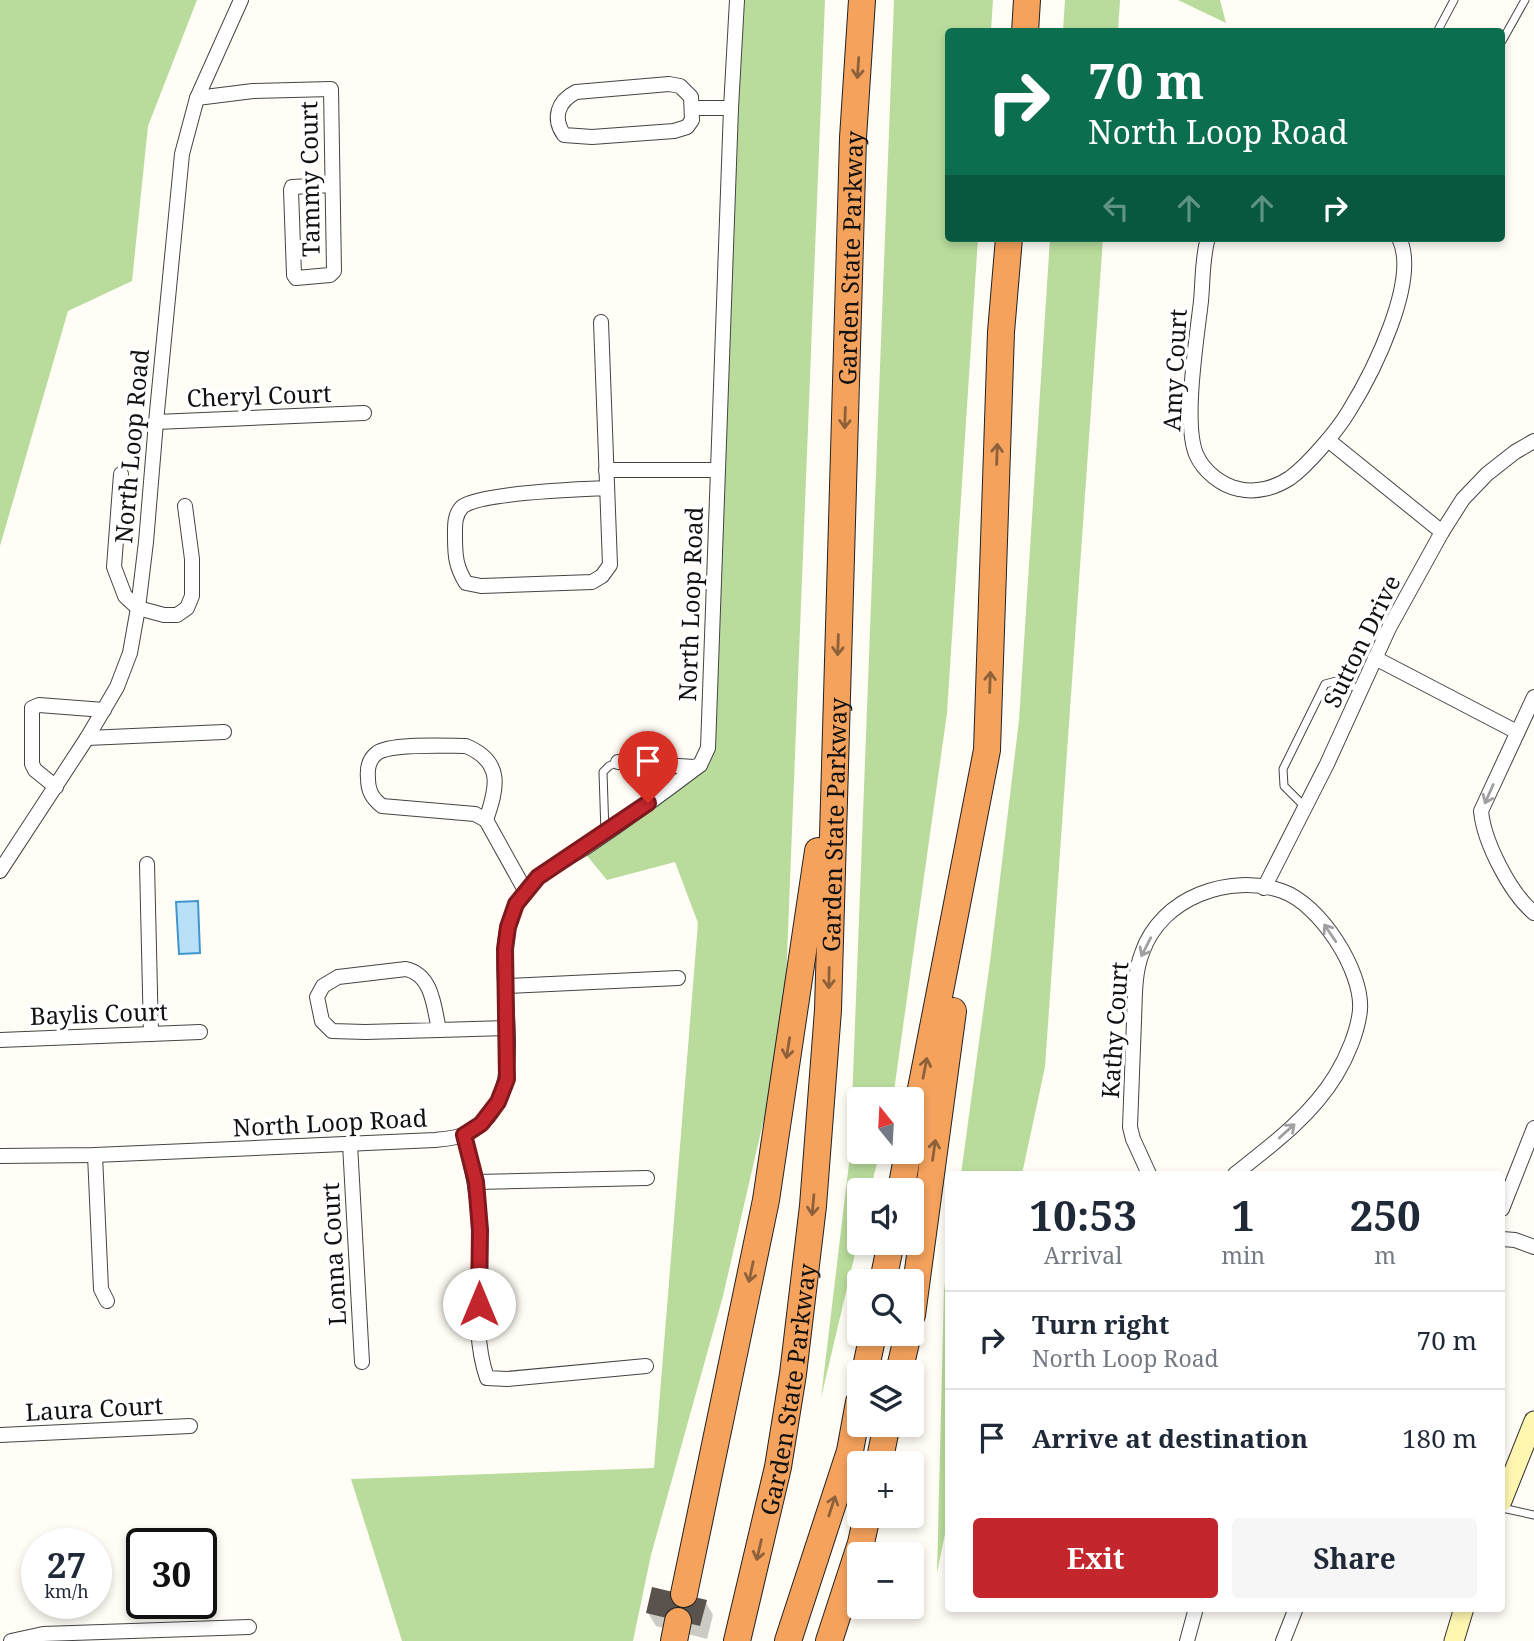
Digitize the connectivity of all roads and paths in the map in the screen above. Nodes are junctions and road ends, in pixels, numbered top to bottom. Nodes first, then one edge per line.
1 (242, 0) edge
2 (737, 0) edge
3 (862, 0) edge
4 (1027, 0) edge
5 (1454, 0) edge
6 (1525, 0) edge
7 (1025, 28) edge
8 (1439, 28) edge
9 (1505, 36) edge
10 (197, 98) junction
11 (692, 108) junction
12 (731, 108) junction
13 (332, 185) junction
14 (1009, 242) edge
15 (1208, 242) edge
16 (1400, 242) edge
17 (601, 322) dead end
18 (364, 414) dead end
19 (156, 422) junction
20 (1328, 440) junction
21 (1534, 441) edge
22 (606, 470) junction
23 (717, 470) junction
24 (121, 474) dead end
25 (607, 488) junction
26 (185, 506) dead end
27 (1442, 532) junction
28 (138, 608) junction
29 (1375, 658) junction
30 (1361, 689) junction
31 (1534, 697) edge
32 (104, 710) junction
33 (223, 732) dead end
34 (1517, 732) junction
35 (87, 738) junction
36 (835, 738) junction
37 (988, 750) junction
38 (618, 762) joint
39 (700, 765) junction
40 (56, 787) junction
41 (1305, 807) junction
42 (485, 820) junction
43 (606, 834) junction
44 (148, 864) dead end
45 (0, 872) edge
46 (1264, 888) junction
47 (526, 892) junction
48 (1534, 913) edge
49 (678, 978) dead end
50 (506, 986) junction
51 (507, 1028) junction
52 (439, 1030) junction
53 (200, 1032) dead end
54 (151, 1034) junction
55 (0, 1040) edge
56 (921, 1087) edge
57 (1534, 1128) edge
58 (464, 1135) junction
59 (350, 1144) junction
60 (94, 1155) junction
61 (0, 1156) edge
62 (1148, 1171) edge
63 (1239, 1171) edge
64 (647, 1178) dead end
65 (476, 1182) junction
66 (1505, 1201) edge
67 (1505, 1239) edge
68 (1534, 1247) edge
69 (918, 1269) edge
70 (107, 1301) dead end
71 (362, 1362) dead end
72 (646, 1366) dead end
73 (1534, 1421) edge
74 (190, 1426) dead end
75 (0, 1436) edge
76 (853, 1437) edge
77 (1505, 1494) edge
78 (1505, 1509) edge
79 (1534, 1514) edge
80 (864, 1528) edge
81 (684, 1594) dead end
82 (1195, 1612) edge
83 (1294, 1612) edge
84 (1463, 1612) edge
85 (249, 1627) dead end
86 (11, 1641) edge
87 (737, 1641) edge
88 (788, 1641) edge
89 (829, 1641) edge
90 (1187, 1641) edge
91 (1283, 1641) edge
92 (1454, 1641) edge

1 - 10 street, North Loop Road
2 - 12 street, North Loop Road
3 -> 36 highway, Garden State Parkway
4 - 7 highway
5 - 8 lane
6 - 9 lane
10 - 13 street, Tammy Court
10 - 19 street, North Loop Road
11 - 11 street
11 - 12 street
12 - 23 street, North Loop Road
13 - 13 street, Tammy Court
37 -> 14 highway
15 - 20 street, Amy Court
16 - 20 street, Amy Court
17 - 22 street
18 - 19 street, Cheryl Court
19 - 28 street, North Loop Road
20 - 27 street
21 - 27 street, Sutton Drive
22 - 23 street
22 - 25 street
23 - 39 street, North Loop Road
24 - 28 street
25 - 25 street
26 - 28 street
27 - 29 street, Sutton Drive
28 - 32 street, North Loop Road
29 - 30 street, Sutton Drive
29 - 34 street
30 - 41 street, Sutton Drive
30 - 41 lane
31 - 34 street
32 - 35 street, North Loop Road
32 - 40 street
33 - 35 street
34 -> 48 street
35 - 40 street, North Loop Road
36 -> 81 highway
36 -> 87 highway, Garden State Parkway
56 -> 37 highway
69 -> 37 highway
38 - 39 street
38 - 43 lane
39 - 43 street, North Loop Road
40 - 45 street, North Loop Road
41 - 46 street, Sutton Drive
42 - 42 street
42 - 47 street
43 - 47 street, North Loop Road
44 - 54 street
46 -> 62 street, Kathy Court
63 -> 46 street, Kathy Court
47 - 50 street, North Loop Road
49 - 50 street
50 - 51 street, North Loop Road
51 - 52 street
51 - 58 street, North Loop Road
52 - 52 street
53 - 54 street, Baylis Court
54 - 55 street, Baylis Court
57 - 66 street
58 - 59 street, North Loop Road
58 - 65 street
59 - 60 street, North Loop Road
59 - 71 street, Lonna Court
60 - 61 street, North Loop Road
60 - 70 street
64 - 65 street
65 - 72 street
67 - 68 street
73 - 77 main road
74 - 75 street, Laura Court
88 -> 76 highway
78 - 79 lane
80 - 89 highway
82 - 90 street
83 - 91 street
84 - 92 main road
85 - 86 street

